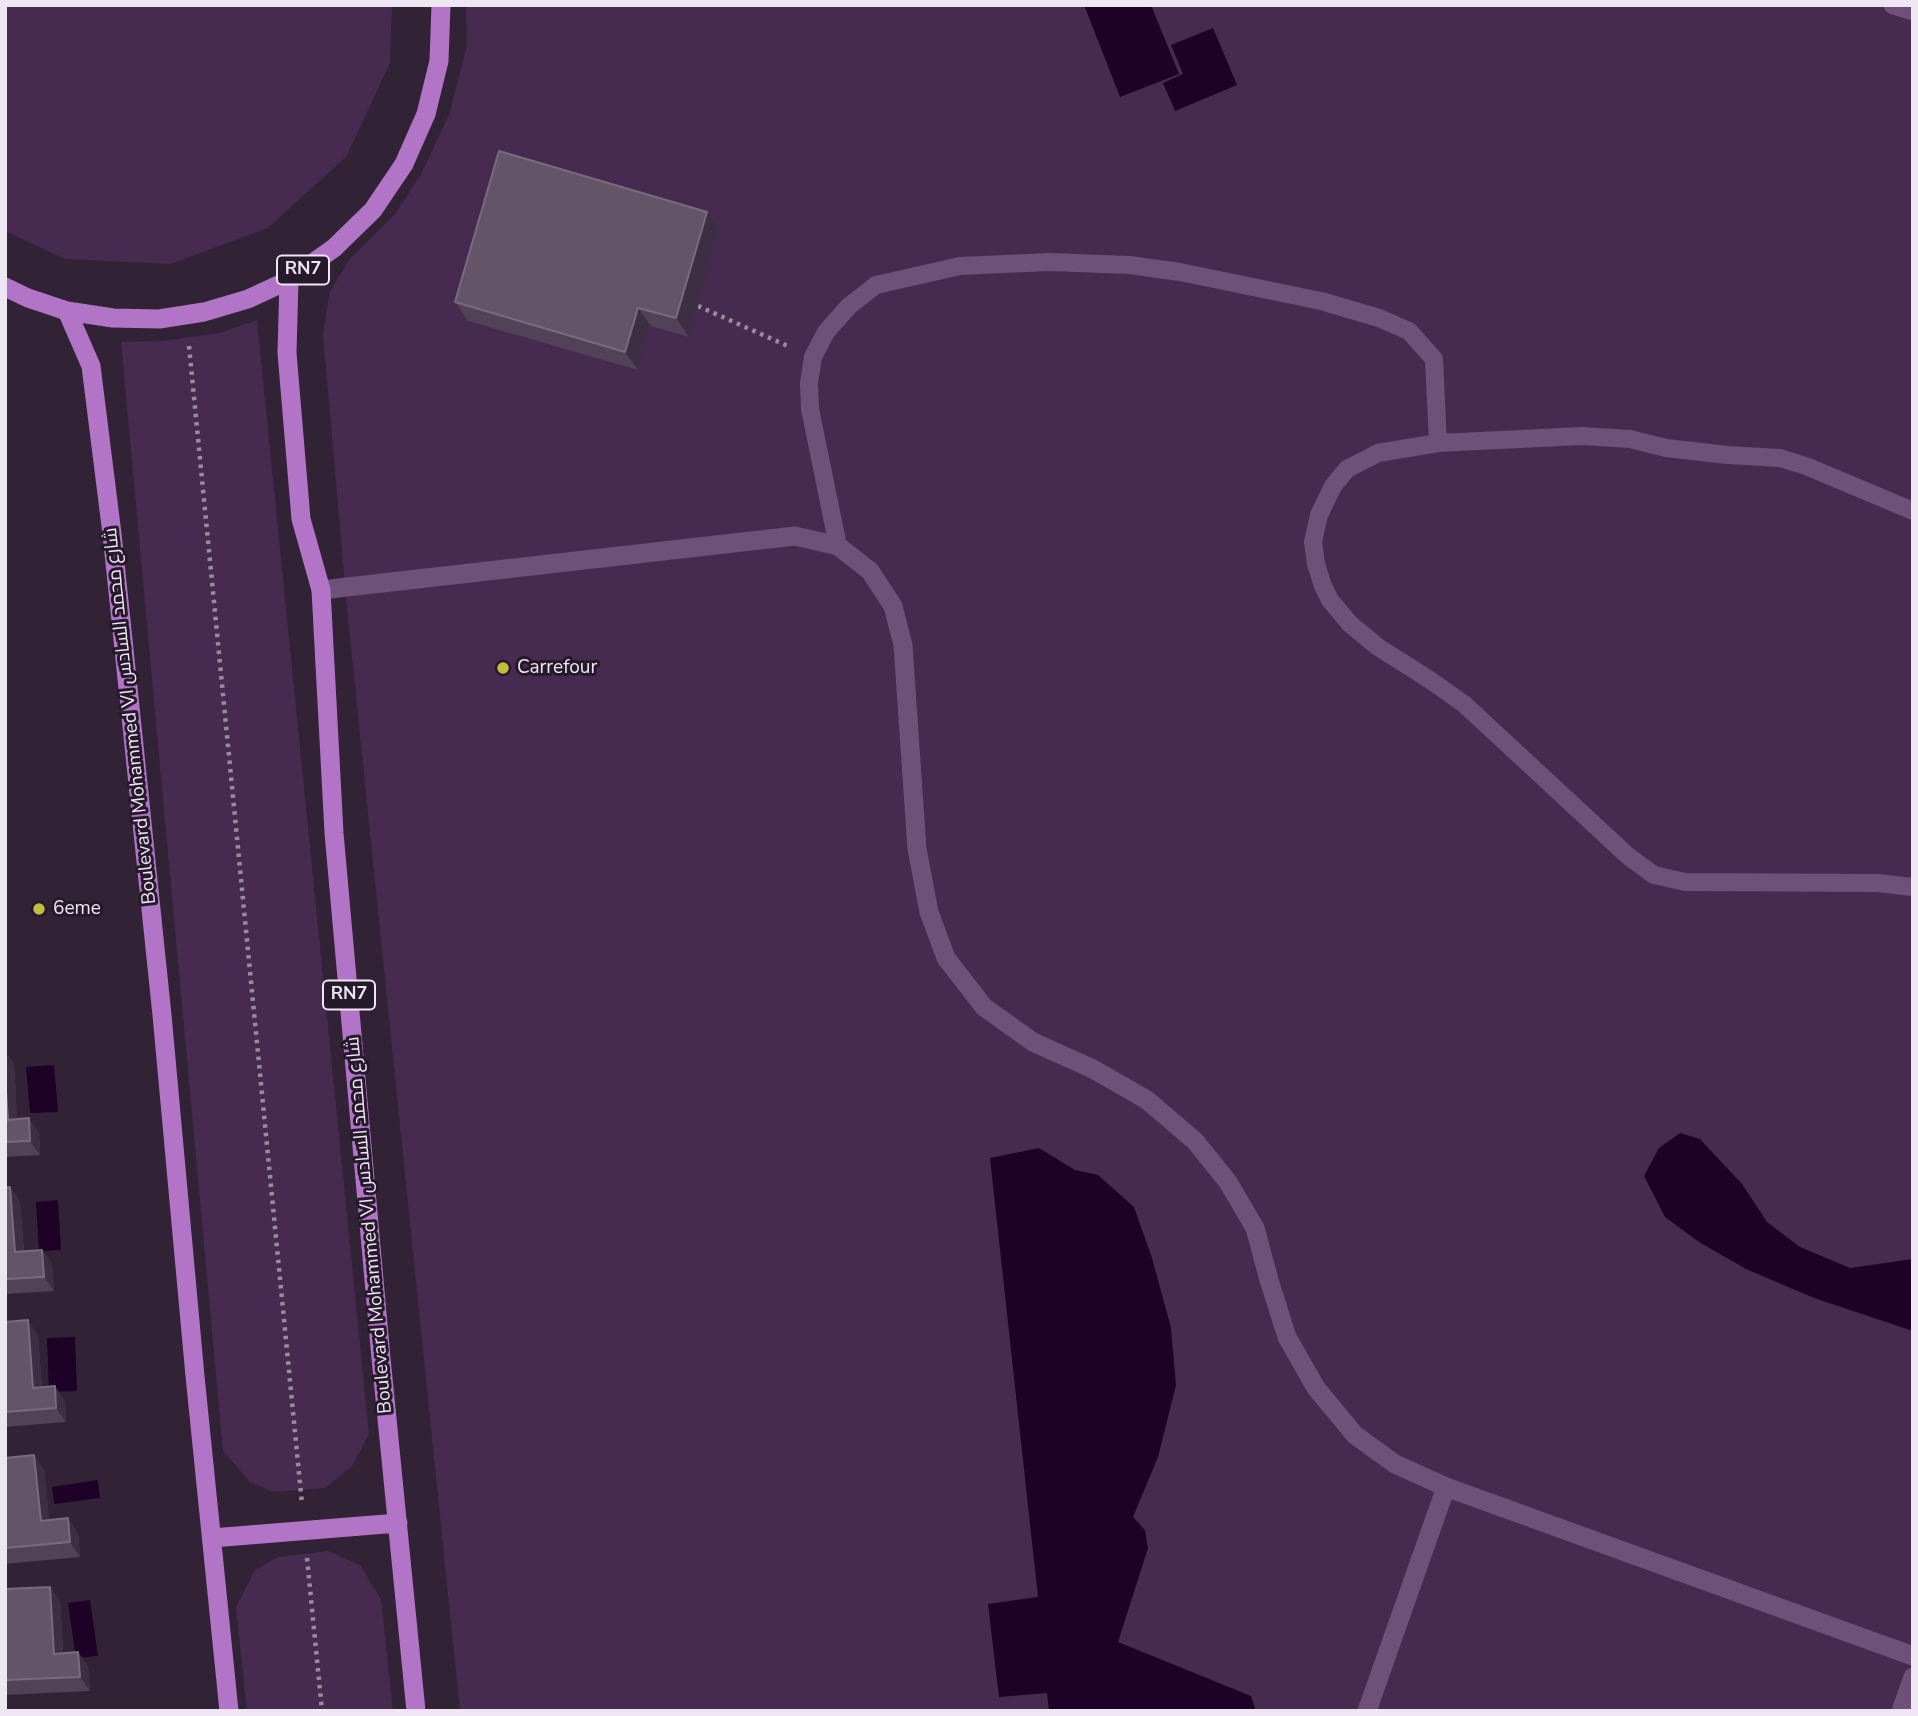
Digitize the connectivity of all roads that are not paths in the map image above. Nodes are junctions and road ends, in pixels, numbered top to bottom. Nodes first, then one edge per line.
1 (441, 5) edge
2 (1893, 5) edge
3 (1913, 11) edge
4 (289, 280) junction
5 (5, 287) edge
6 (68, 310) junction
7 (1438, 443) junction
8 (1913, 511) edge
9 (838, 546) junction
10 (321, 590) junction
11 (1913, 887) edge
12 (1446, 1487) junction
13 (398, 1523) junction
14 (212, 1538) junction
15 (1913, 1656) edge
16 (1913, 1678) edge
17 (229, 1711) edge
18 (416, 1711) edge
19 (1367, 1711) edge
20 (1901, 1711) edge

1 - 4 main road, RN7
2 - 3 street
4 - 6 main road, RN7
4 - 10 main road, Boulevard Mohammed VI شارع محمد السادس / RN7
5 - 6 main road, RN7
6 - 14 main road, Boulevard Mohammed VI شارع محمد السادس
7 - 8 lane
7 - 9 lane
7 - 11 lane
9 - 10 street
9 - 12 street
10 - 13 main road, Boulevard Mohammed VI شارع محمد السادس / RN7
12 - 15 street
12 - 19 street
13 - 14 main road
13 - 18 main road, Boulevard Mohammed VI شارع محمد السادس / RN7
14 - 17 main road, Boulevard Mohammed VI شارع محمد السادس
16 - 20 street

